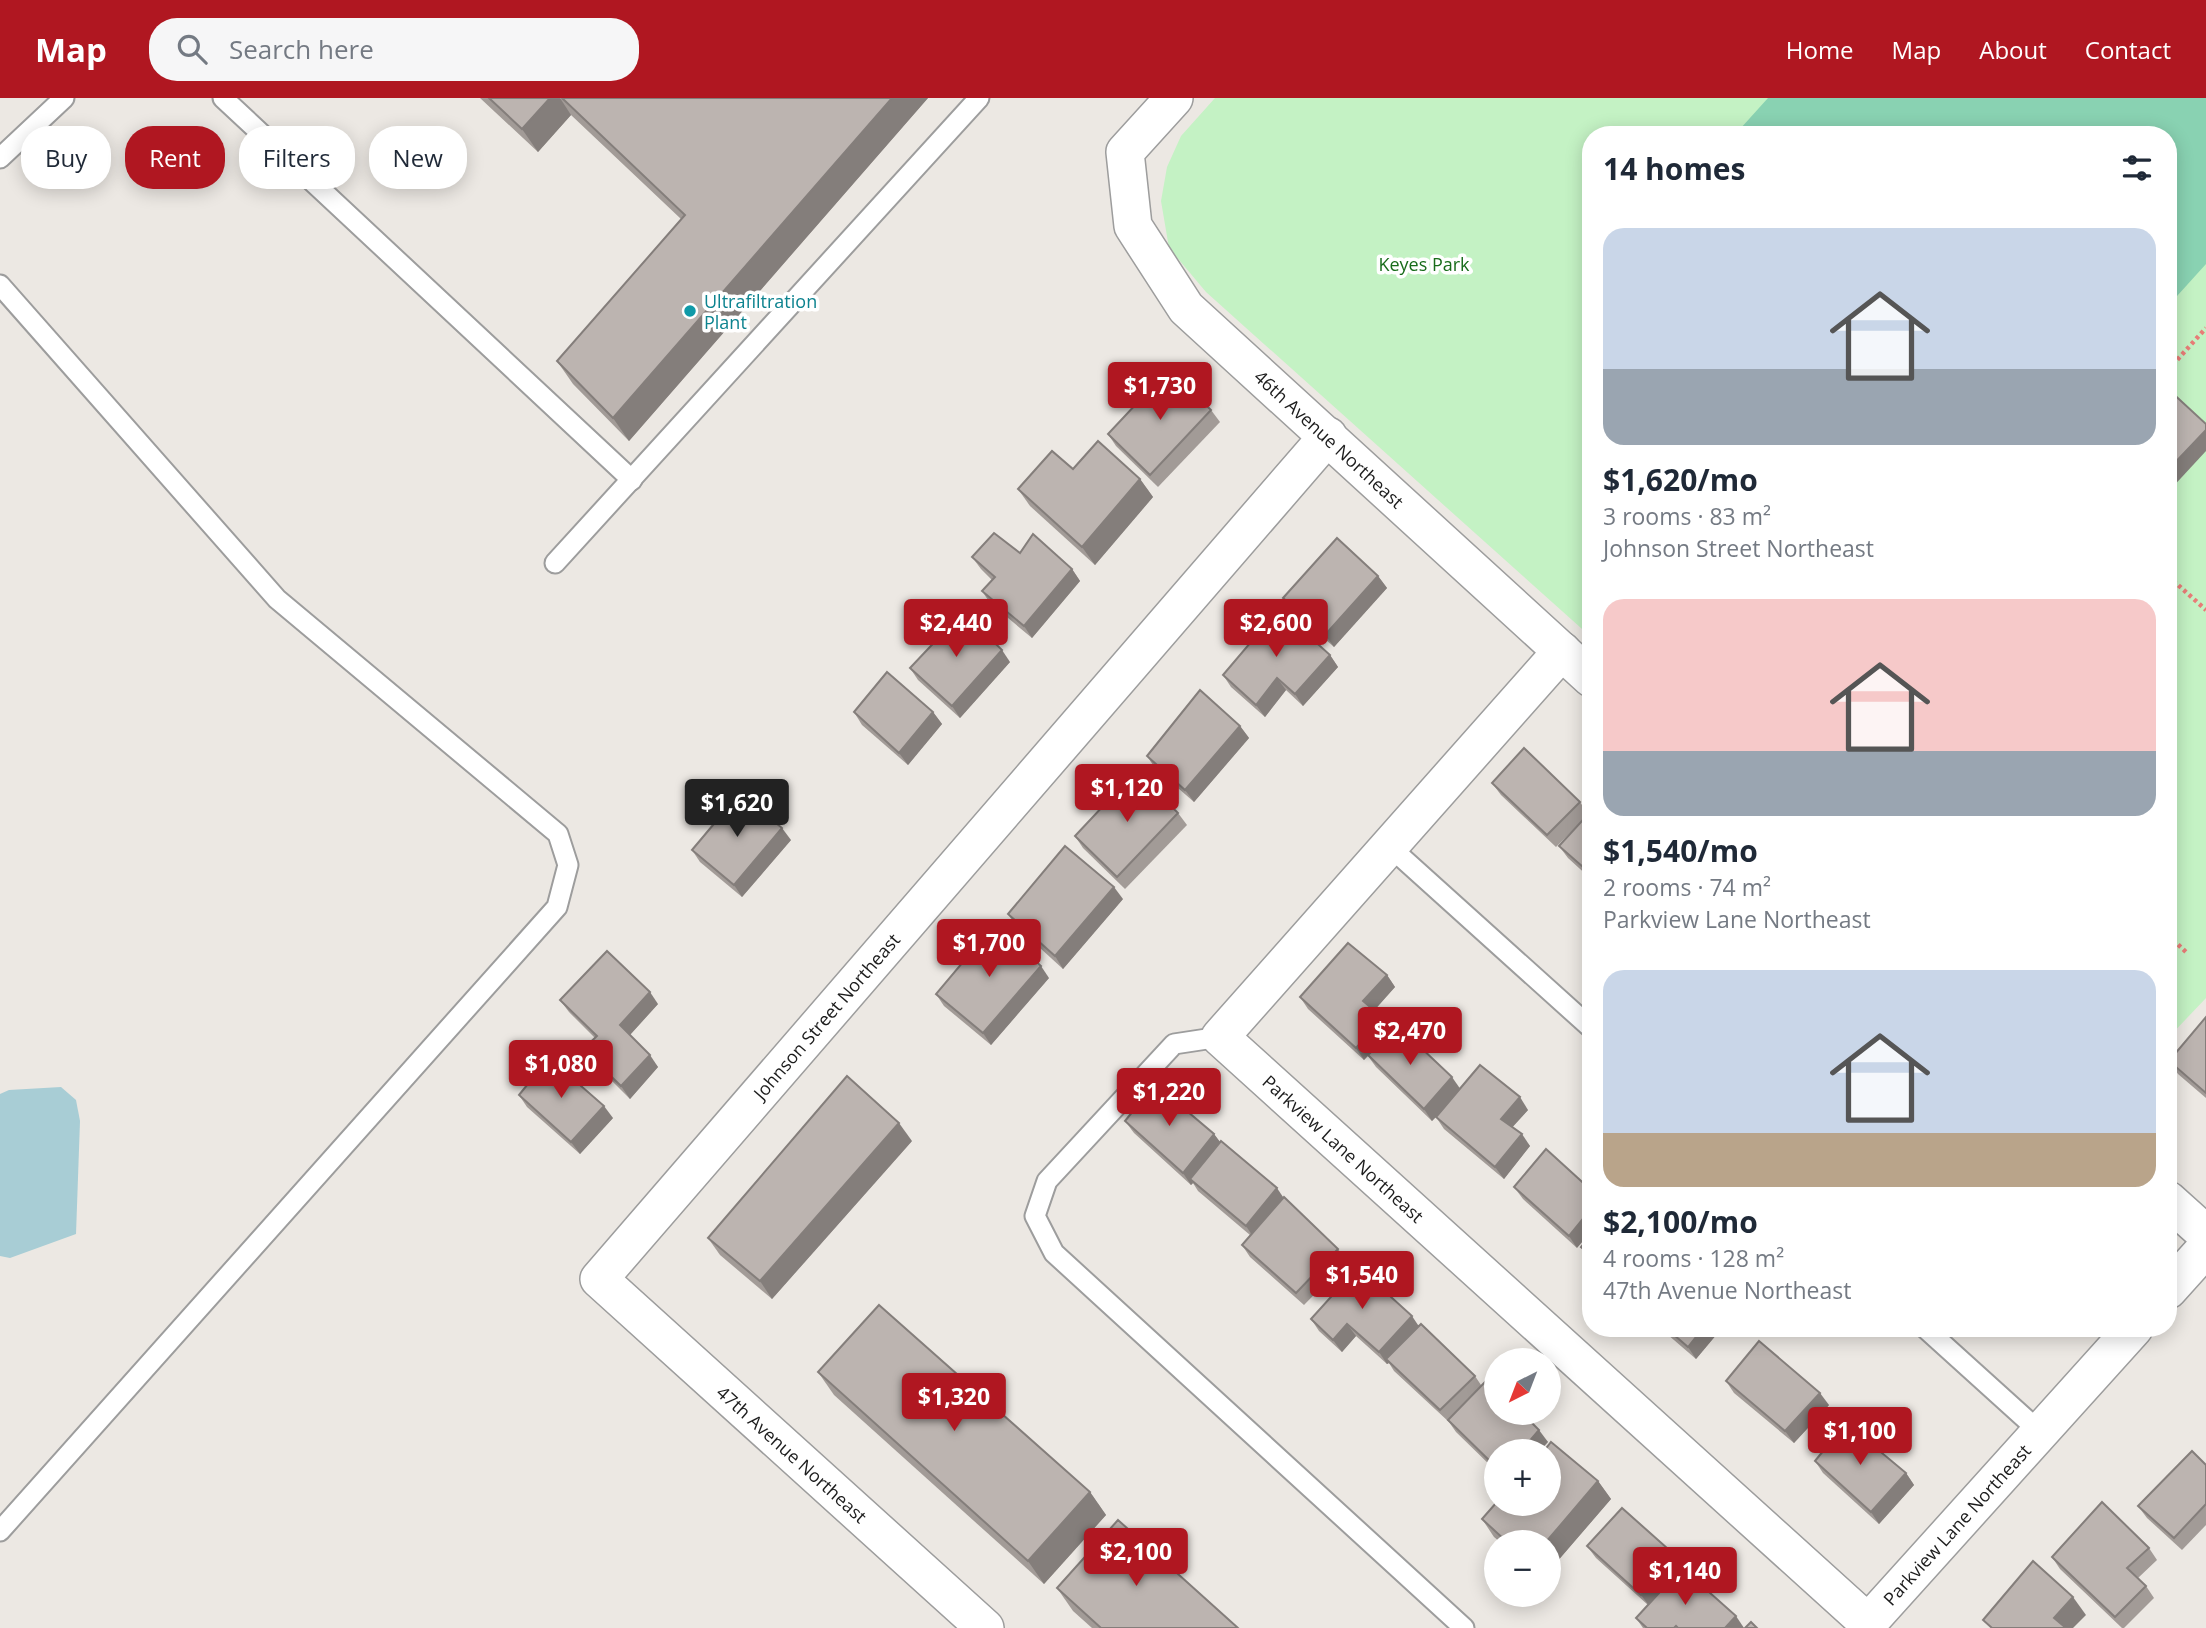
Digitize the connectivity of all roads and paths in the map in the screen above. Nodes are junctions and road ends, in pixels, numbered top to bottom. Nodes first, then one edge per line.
1 (64, 98) edge
2 (223, 98) edge
3 (979, 98) edge
4 (1174, 98) edge
5 (0, 158) edge
6 (0, 285) edge
7 (2206, 328) edge
8 (2177, 360) edge
9 (1328, 436) junction
10 (632, 480) junction
11 (555, 563) dead end
12 (2177, 584) edge
13 (2206, 610) edge
14 (1562, 651) junction
15 (1582, 670) edge
16 (1389, 846) junction
17 (2177, 944) edge
18 (2186, 952) dead end
19 (1582, 1020) edge
20 (1220, 1037) junction
21 (2177, 1208) edge
22 (2206, 1234) edge
23 (2206, 1248) edge
24 (599, 1279) joint
25 (2177, 1280) edge
26 (1935, 1337) edge
27 (2126, 1337) edge
28 (2040, 1432) junction
29 (0, 1531) edge
30 (1869, 1625) edge
31 (985, 1628) edge
32 (1464, 1628) edge

1 - 5 lane
2 - 10 lane
3 - 10 lane
4 - 9 street, 46th Avenue Northeast
6 - 29 lane
7 - 8 path
9 - 14 street, 46th Avenue Northeast
9 - 24 street, Johnson Street Northeast
10 - 11 lane
12 - 13 path
14 - 15 street, 46th Avenue Northeast
14 - 16 street
16 - 19 lane
16 - 20 street
17 - 18 path
20 - 30 street, Parkview Lane Northeast
20 - 32 lane
21 - 22 street
23 - 25 street
24 - 31 street, 47th Avenue Northeast
26 - 28 lane
27 - 28 street, Parkview Lane Northeast
28 - 30 street, Parkview Lane Northeast

